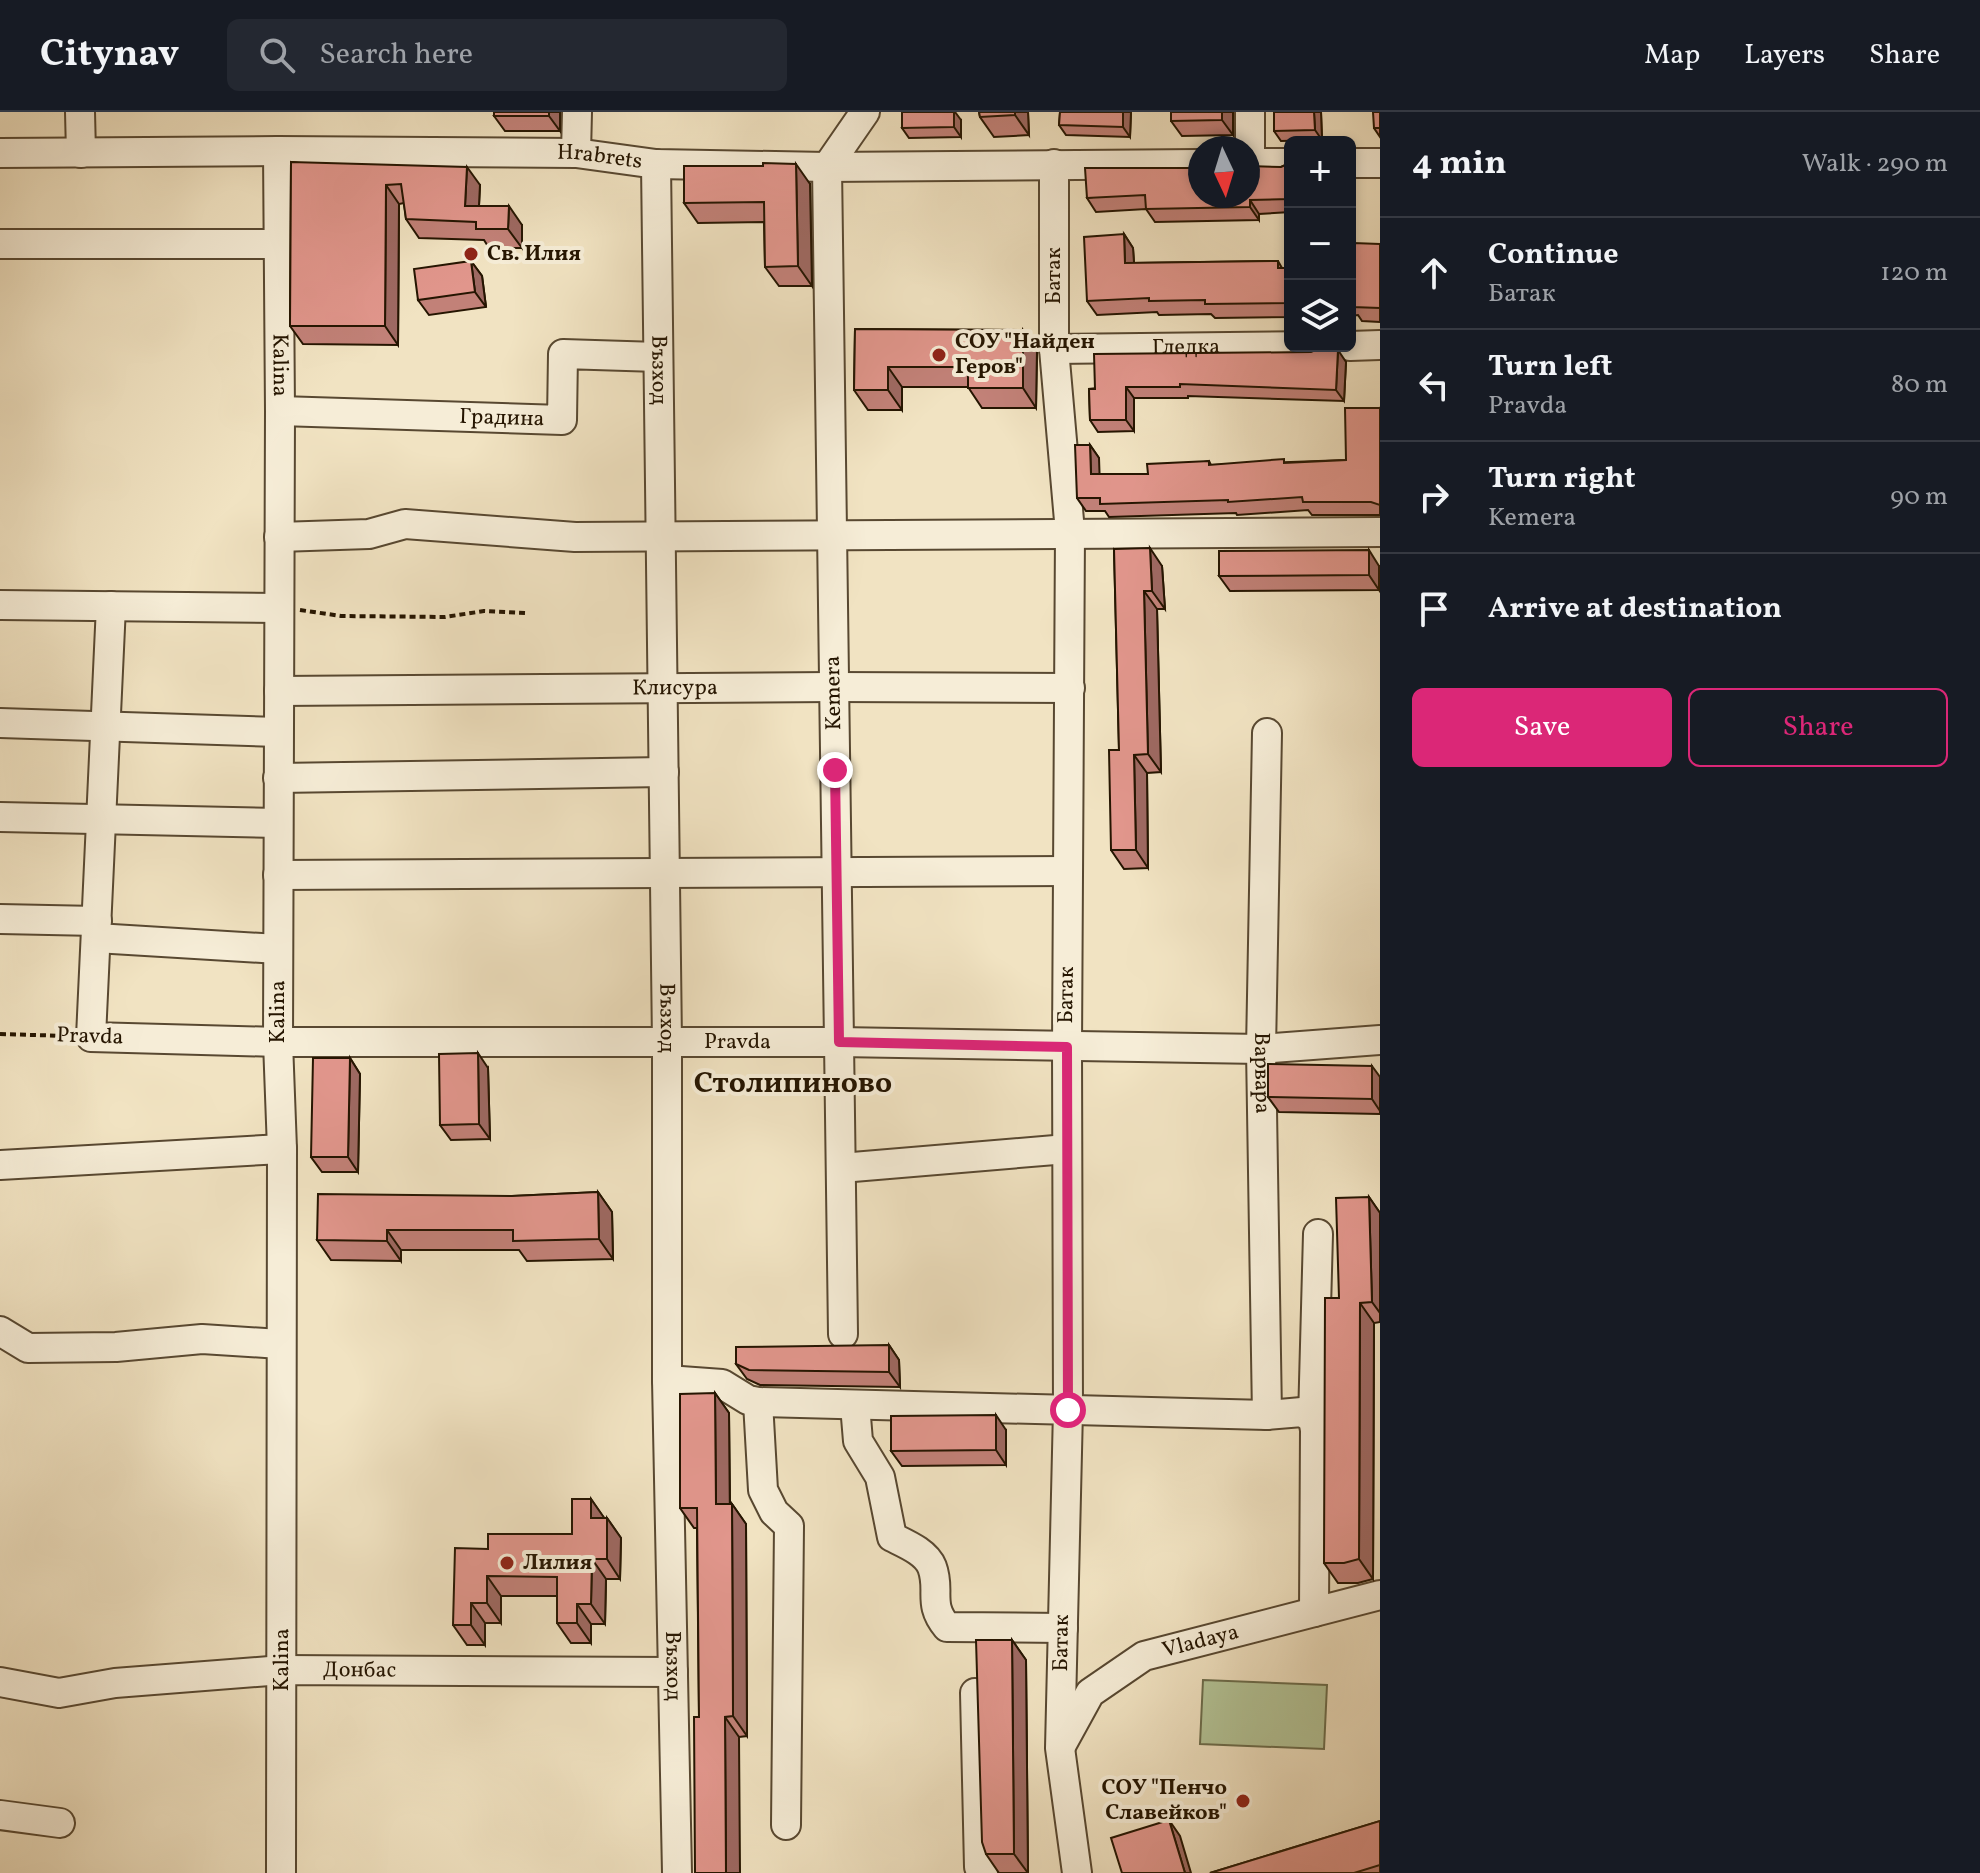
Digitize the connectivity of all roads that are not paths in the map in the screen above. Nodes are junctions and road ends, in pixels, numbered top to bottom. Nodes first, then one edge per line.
1 (80, 112) edge
2 (577, 112) edge
3 (865, 112) edge
4 (1250, 112) edge
5 (1250, 136) edge
6 (278, 151) junction
7 (0, 153) edge
8 (81, 153) junction
9 (576, 153) junction
10 (1260, 163) edge
11 (1284, 163) edge
12 (1356, 163) edge
13 (1380, 163) edge
14 (656, 164) junction
15 (1054, 164) junction
16 (1188, 164) edge
17 (827, 167) junction
18 (0, 244) edge
19 (279, 244) junction
20 (1380, 345) edge
21 (1284, 346) edge
22 (1356, 346) edge
23 (1054, 349) junction
24 (658, 357) junction
25 (280, 411) junction
26 (1070, 532) junction
27 (1380, 532) edge
28 (661, 536) junction
29 (832, 536) junction
30 (279, 537) junction
31 (0, 605) edge
32 (111, 606) junction
33 (279, 608) junction
34 (834, 687) junction
35 (663, 688) junction
36 (1070, 688) junction
37 (279, 691) junction
38 (0, 723) edge
39 (106, 726) junction
40 (278, 732) junction
41 (1267, 733) dead end
42 (664, 772) junction
43 (278, 778) junction
44 (0, 817) edge
45 (102, 819) junction
46 (278, 823) junction
47 (837, 871) junction
48 (1068, 871) junction
49 (278, 875) junction
50 (665, 875) junction
51 (0, 919) edge
52 (96, 930) junction
53 (278, 949) junction
54 (1380, 1040) edge
55 (278, 1042) junction
56 (839, 1042) junction
57 (667, 1043) junction
58 (1067, 1047) junction
59 (1261, 1049) junction
60 (282, 1149) junction
61 (1067, 1149) junction
62 (0, 1165) edge
63 (841, 1168) junction
64 (1318, 1234) dead end
65 (0, 1331) edge
66 (843, 1334) dead end
67 (280, 1344) junction
68 (667, 1380) junction
69 (758, 1402) junction
70 (855, 1405) junction
71 (1068, 1410) junction
72 (1267, 1415) junction
73 (1313, 1419) junction
74 (1380, 1595) edge
75 (1314, 1612) junction
76 (1063, 1628) junction
77 (282, 1670) junction
78 (673, 1672) junction
79 (0, 1682) edge
80 (975, 1693) edge
81 (1060, 1748) junction
82 (0, 1815) edge
83 (60, 1823) dead end
84 (786, 1825) dead end
85 (281, 1873) edge
86 (677, 1873) edge
87 (983, 1873) edge
88 (1077, 1873) edge

1 - 8 street
2 - 9 street
3 - 17 street
4 - 5 street
6 - 8 street, Hrabrets
6 - 9 street, Hrabrets
6 - 19 street, Kalina
7 - 8 street, Hrabrets
9 - 14 street, Hrabrets
10 - 11 street
12 - 13 street
14 - 17 street, Hrabrets
14 - 24 street, Възход
15 - 16 street, Hrabrets
15 - 17 street, Hrabrets
15 - 23 street, Батак
17 - 29 street, Kemera
18 - 19 street
19 - 25 street, Kalina
20 - 22 street
21 - 23 street, Гледка
23 - 26 street, Батак
24 - 25 street, Градина
24 - 28 street, Възход
25 - 30 street, Kalina
26 - 27 street
26 - 29 street
26 - 36 street, Батак
28 - 29 street
28 - 30 street
28 - 35 street, Възход
29 - 34 street, Kemera
30 - 33 street, Kalina
31 - 32 street
32 - 33 street
32 - 39 street
33 - 37 street, Kalina
34 - 35 street, Клисура
34 - 36 street, Клисура
34 - 47 street, Kemera
35 - 37 street, Клисура
35 - 42 street, Възход
36 - 48 street, Батак
37 - 40 street, Kalina
38 - 39 street
39 - 40 street
39 - 45 street
40 - 43 street, Kalina
41 - 59 street, Варвара
42 - 43 street
42 - 50 street, Възход
43 - 46 street, Kalina
44 - 45 street
45 - 46 street
45 - 52 street
46 - 49 street, Kalina
47 - 48 street
47 - 50 street
47 - 56 street, Kemera
48 - 58 street, Батак
49 - 50 street
49 - 53 street, Kalina
50 - 57 street, Възход
51 - 52 street
52 - 53 street
52 - 55 street, Pravda
53 - 55 street, Kalina
54 - 59 street, Pravda
55 - 57 street, Pravda
55 - 60 street, Kalina
56 - 57 street, Pravda
56 - 58 street, Pravda
56 - 63 street, Kemera
57 - 68 street, Възход
58 - 59 street, Pravda
58 - 61 street, Батак
59 - 72 street, Варвара
60 - 62 street
60 - 67 street, Kalina
61 - 63 street
61 - 71 street, Батак
63 - 66 street, Kemera
64 - 73 street
65 - 67 street
67 - 77 street, Kalina
68 - 69 street
68 - 78 street, Възход
69 - 70 street
69 - 84 street
70 - 71 street
70 - 76 street
71 - 72 street
71 - 76 street, Батак
72 - 73 street
73 - 75 street
74 - 75 street, Vladaya
75 - 81 street, Vladaya
76 - 81 street, Батак
77 - 78 street, Донбас
77 - 79 street, Донбас
77 - 85 street, Kalina
78 - 86 street, Възход
80 - 87 street
81 - 88 street, Батак
82 - 83 street

